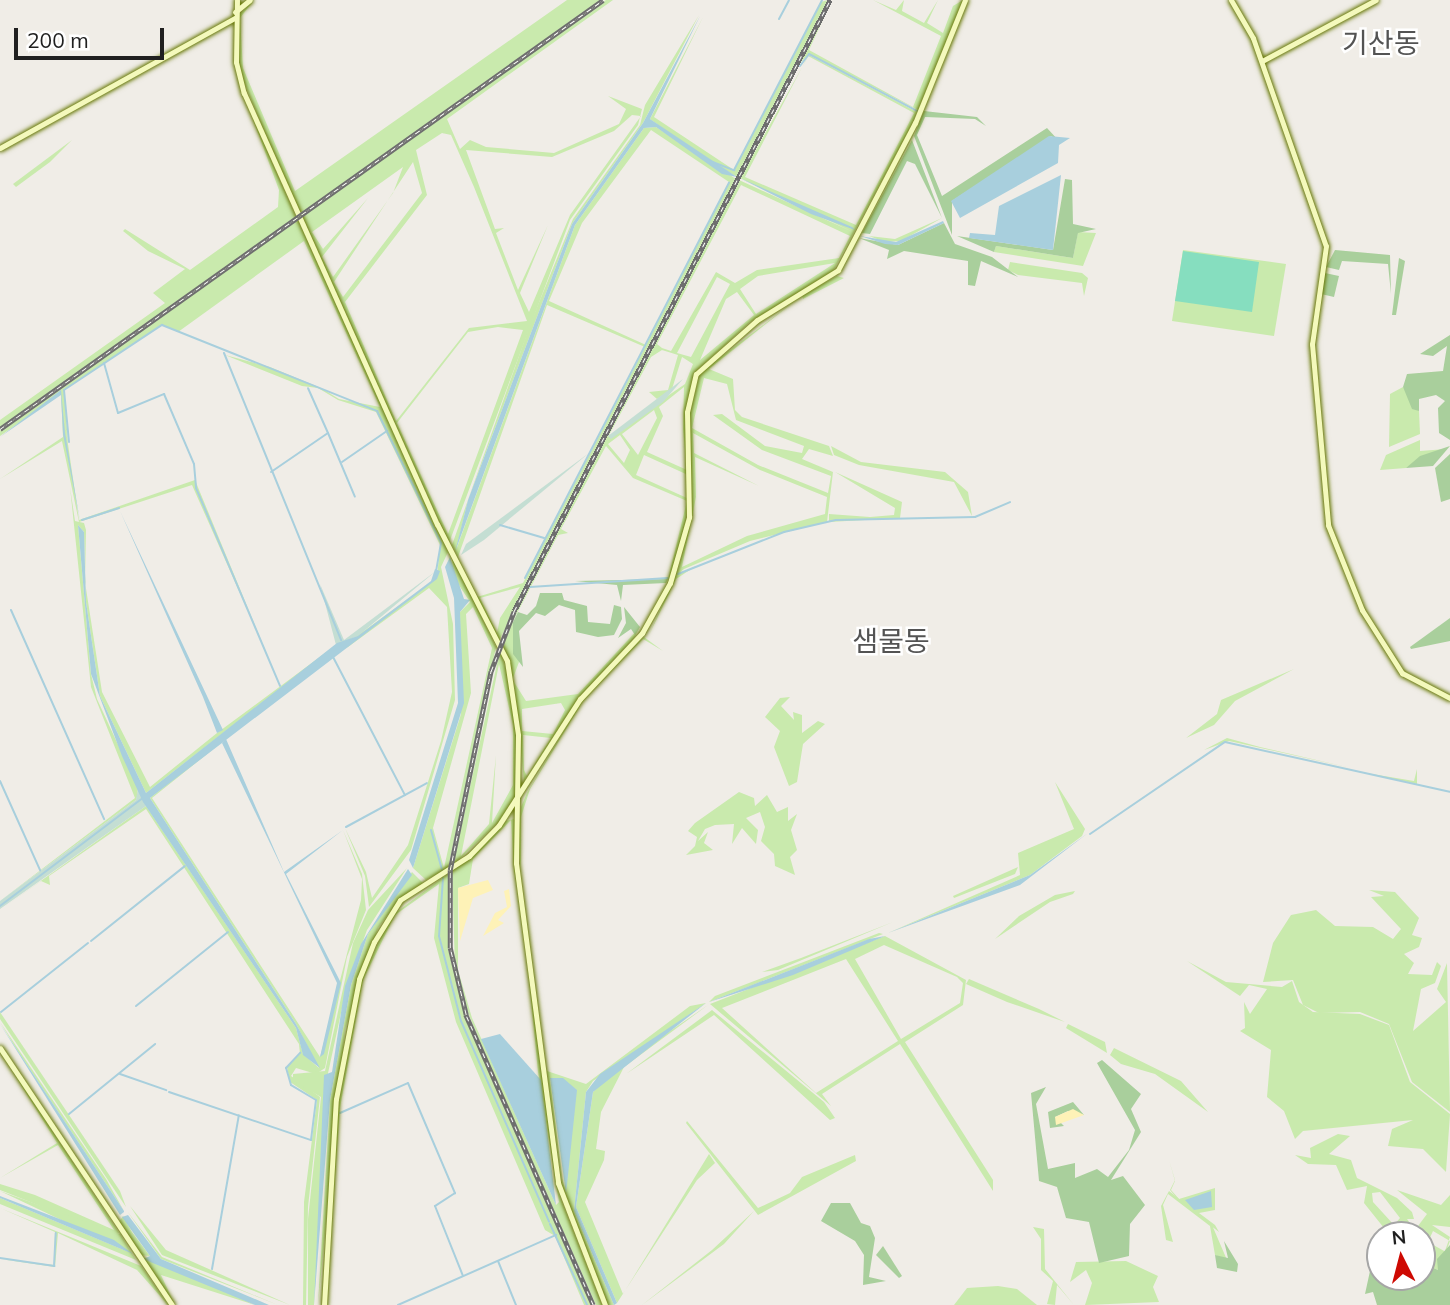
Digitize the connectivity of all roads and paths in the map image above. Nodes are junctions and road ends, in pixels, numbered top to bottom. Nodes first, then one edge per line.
1 (236, 0) edge
2 (250, 0) edge
3 (965, 0) edge
4 (1231, 0) edge
5 (1377, 0) edge
6 (235, 15) junction
7 (1262, 61) junction
8 (0, 148) edge
9 (1450, 698) edge
10 (520, 800) junction
11 (0, 1048) edge
12 (172, 1305) edge
13 (324, 1305) edge
14 (604, 1305) edge

1 - 6 street
2 - 6 street
3 - 10 street
4 - 7 street
5 - 7 street
6 - 8 street
6 - 10 street
7 - 9 street
10 - 13 street
10 - 14 street
11 - 12 street

